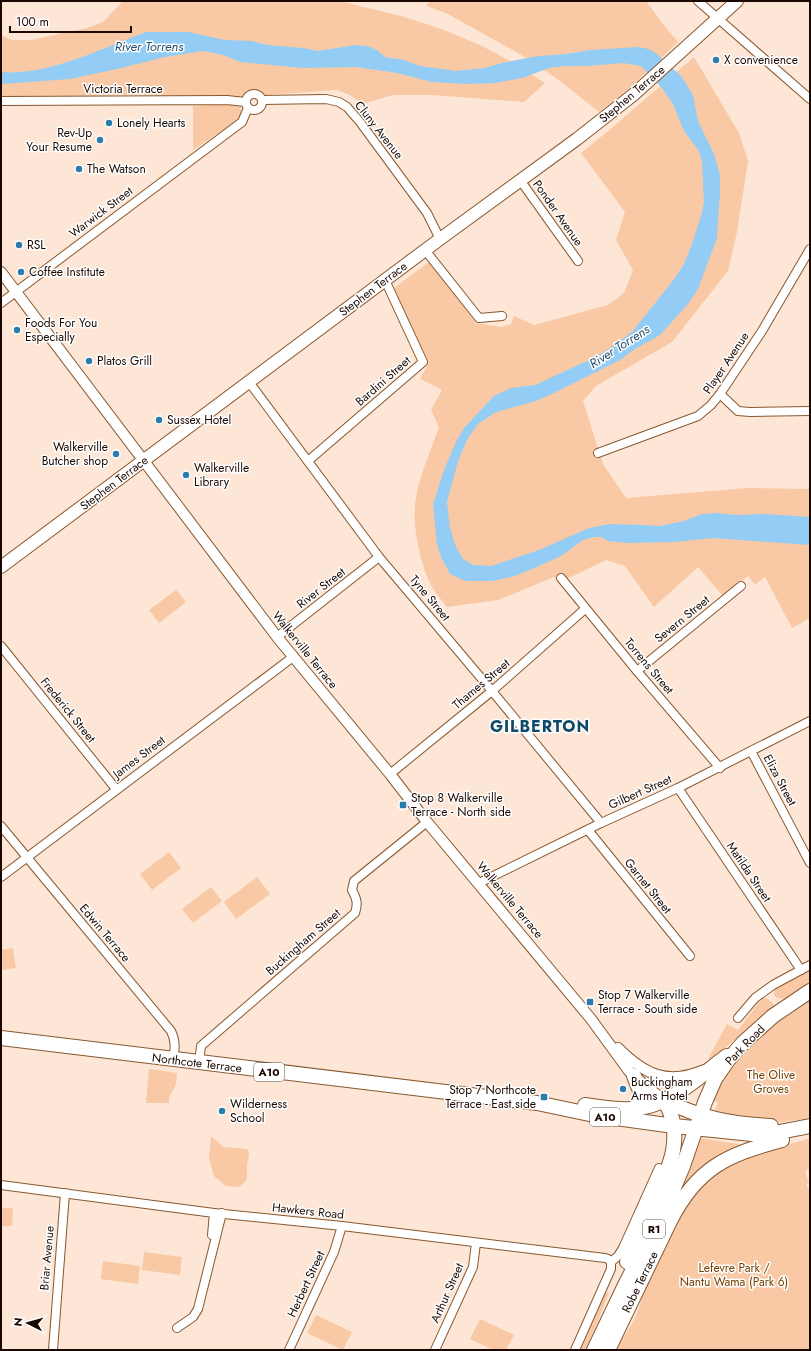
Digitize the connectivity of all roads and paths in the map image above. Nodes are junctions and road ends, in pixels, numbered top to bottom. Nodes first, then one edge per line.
1 (698, 1) edge
2 (737, 1) edge
3 (718, 18) junction
4 (262, 100) junction
5 (810, 100) edge
6 (1, 101) edge
7 (247, 105) junction
8 (520, 180) junction
9 (440, 239) junction
10 (810, 249) edge
11 (425, 250) junction
12 (578, 261) dead end
13 (1, 272) edge
14 (385, 280) junction
15 (16, 291) junction
16 (1, 303) edge
17 (502, 316) dead end
18 (249, 382) junction
19 (720, 394) junction
20 (810, 411) edge
21 (598, 453) dead end
22 (144, 460) junction
23 (308, 461) junction
24 (379, 557) junction
25 (1, 567) edge
26 (561, 578) dead end
27 (742, 586) dead end
28 (585, 609) junction
29 (277, 637) junction
30 (1, 646) edge
31 (293, 657) junction
32 (637, 671) junction
33 (492, 691) junction
34 (810, 721) edge
35 (751, 752) junction
36 (720, 768) junction
37 (390, 774) junction
38 (678, 788) junction
39 (116, 789) junction
40 (427, 822) junction
41 (601, 823) junction
42 (1, 826) edge
43 (588, 830) junction
44 (27, 858) junction
45 (810, 863) edge
46 (1, 877) edge
47 (479, 883) junction
48 (690, 956) dead end
49 (810, 965) edge
50 (800, 970) junction
51 (810, 991) edge
52 (738, 1018) dead end
53 (602, 1033) junction
54 (1, 1038) edge
55 (743, 1043) junction
56 (173, 1060) junction
57 (199, 1063) junction
58 (712, 1067) junction
59 (634, 1076) junction
60 (664, 1100) junction
61 (537, 1103) junction
62 (633, 1109) junction
63 (698, 1122) junction
64 (674, 1126) junction
65 (810, 1126) edge
66 (659, 1168) dead end
67 (1, 1184) edge
68 (65, 1193) junction
69 (218, 1213) junction
70 (342, 1226) junction
71 (476, 1243) junction
72 (611, 1262) junction
73 (604, 1326) junction
74 (177, 1328) dead end
75 (599, 1349) edge
76 (53, 1350) edge
77 (289, 1350) edge
78 (435, 1350) edge
79 (575, 1350) edge

1 - 3 street
2 - 3 main road, Stephen Terrace
3 - 5 street
3 - 8 main road, Stephen Terrace
4 - 7 street
4 - 7 street
4 - 9 street, Cluny Avenue
6 - 7 street, Victoria Terrace
7 - 15 street, Warwick Street
8 - 9 main road, Stephen Terrace
8 - 12 street, Ponder Avenue
9 - 11 main road, Stephen Terrace
10 - 19 street, Player Avenue
11 - 14 main road, Stephen Terrace
11 - 17 street
13 - 15 street, Walkerville Terrace
14 - 18 main road, Stephen Terrace
14 - 23 street, Bardini Street
15 - 16 street, Warwick Street
15 - 22 street, Walkerville Terrace
18 - 22 main road, Stephen Terrace
18 - 23 street, Tyne Street
19 - 20 street
19 - 21 street, Player Avenue
22 - 25 main road, Stephen Terrace
22 - 29 street, Walkerville Terrace
23 - 24 street, Tyne Street
24 - 29 street, River Street
24 - 33 street, Tyne Street
26 - 28 street, Torrens Street
27 - 32 street, Severn Street
28 - 32 street, Torrens Street
28 - 33 street, Thames Street
29 - 31 street, Walkerville Terrace
30 - 39 street, Frederick Street
31 - 37 street, Walkerville Terrace
31 - 39 street, James Street
32 - 36 street, Torrens Street
33 - 37 street, Thames Street
33 - 41 street, Tyne Street
34 - 35 street, Gilbert Street
35 - 36 street, Gilbert Street
35 - 45 street, Eliza Street
36 - 38 street, Gilbert Street
37 - 40 street, Walkerville Terrace
38 - 41 street, Gilbert Street
38 - 50 street, Matilda Street
39 - 44 street, James Street
40 - 47 street, Walkerville Terrace
40 - 57 street, Buckingham Street
41 - 43 street, Gilbert Street
42 - 44 street, Edwin Terrace
43 - 47 street, Gilbert Street
43 - 48 street, Garnet Street
44 - 46 street, James Street
44 - 56 street, Edwin Terrace
47 - 53 street, Walkerville Terrace
49 - 50 street
50 - 52 street
51 - 55 highway, Park Road / R1
53 - 58 street, Walkerville Terrace
53 - 59 street, Walkerville Terrace
54 - 56 highway, Northcote Terrace / A10
55 - 58 highway, Northcote Terrace
55 - 63 highway, Park Road / R1
56 - 57 highway, Northcote Terrace / A10
57 - 61 highway, Northcote Terrace / A10
58 - 60 highway, Northcote Terrace
59 - 60 street, Walkerville Terrace
59 - 62 highway
60 - 62 highway, Northcote Terrace / A10
60 - 63 highway
60 - 64 highway
61 - 62 highway, Northcote Terrace / A10
61 - 64 highway, Northcote Terrace / A10
63 - 64 highway, Northcote Terrace
63 - 65 highway, Northcote Terrace
63 - 73 highway, Robe Terrace / R1
64 - 73 highway
65 - 75 highway, Robe Terrace / R1
66 - 72 street
67 - 68 street, Hawkers Road
68 - 69 street, Hawkers Road
68 - 76 street, Briar Avenue
69 - 70 street, Hawkers Road
69 - 74 street
70 - 71 street, Hawkers Road
70 - 77 street, Herbert Street
71 - 72 street, Hawkers Road
71 - 78 street, Arthur Street
72 - 79 street
73 - 75 highway, Robe Terrace / R1

